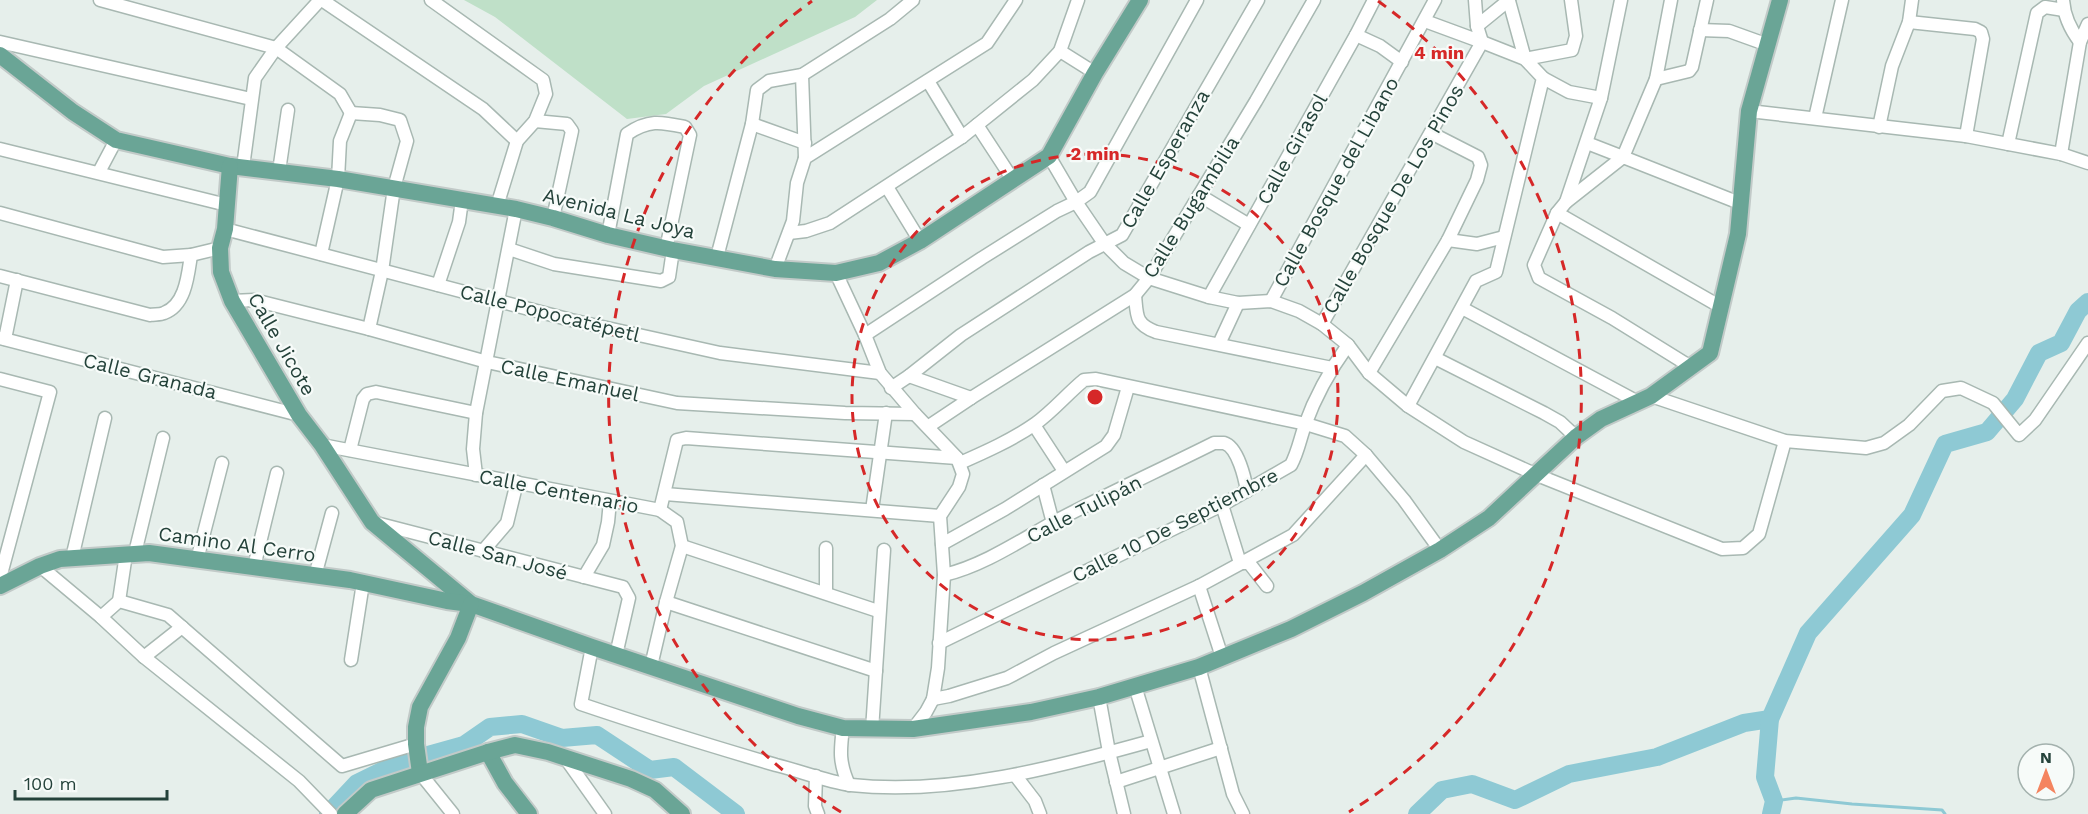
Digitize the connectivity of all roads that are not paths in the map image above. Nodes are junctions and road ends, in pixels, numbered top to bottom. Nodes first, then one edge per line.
1 (100, 0) edge
2 (321, 0) edge
3 (431, 0) edge
4 (913, 0) edge
5 (1016, 0) edge
6 (1078, 0) edge
7 (1140, 0) edge
8 (1197, 0) edge
9 (1257, 0) edge
10 (1314, 0) edge
11 (1374, 0) edge
12 (1435, 0) edge
13 (1474, 0) edge
14 (1571, 0) edge
15 (1621, 0) edge
16 (1671, 0) edge
17 (1707, 0) edge
18 (1780, 0) edge
19 (1842, 0) edge
20 (1912, 0) edge
21 (1509, 1) edge
22 (2064, 5) edge
23 (1425, 21) junction
24 (1909, 22) junction
25 (2088, 24) edge
26 (1477, 26) junction
27 (1700, 30) junction
28 (1356, 36) junction
29 (0, 42) edge
30 (1482, 42) junction
31 (1768, 45) junction
32 (276, 48) junction
33 (2082, 49) edge
34 (1060, 51) junction
35 (0, 55) edge
36 (1525, 59) junction
37 (1402, 62) junction
38 (1095, 73) junction
39 (802, 75) junction
40 (1543, 78) junction
41 (1656, 79) junction
42 (928, 81) junction
43 (1602, 98) junction
44 (251, 99) junction
45 (288, 110) dead end
46 (1749, 111) junction
47 (351, 113) junction
48 (1815, 118) junction
49 (536, 121) junction
50 (752, 124) junction
51 (977, 125) junction
52 (1879, 127) junction
53 (1431, 133) junction
54 (962, 136) junction
55 (1966, 136) junction
56 (116, 140) junction
57 (517, 141) junction
58 (805, 143) junction
59 (1587, 143) junction
60 (2008, 144) junction
61 (0, 149) edge
62 (2061, 154) junction
63 (1049, 156) junction
64 (1623, 157) junction
65 (805, 158) junction
66 (2088, 163) edge
67 (237, 167) junction
68 (279, 171) junction
69 (99, 172) junction
70 (338, 179) junction
71 (1013, 180) junction
72 (887, 187) junction
73 (394, 188) junction
74 (1199, 195) junction
75 (462, 200) junction
76 (1076, 202) junction
77 (1566, 202) junction
78 (1742, 204) junction
79 (227, 205) junction
80 (497, 206) junction
81 (516, 209) junction
82 (0, 213) edge
83 (1557, 213) junction
84 (553, 218) junction
85 (1250, 225) junction
86 (225, 229) junction
87 (789, 233) junction
88 (608, 235) junction
89 (1504, 237) junction
90 (1448, 240) junction
91 (920, 242) junction
92 (1104, 243) junction
93 (219, 248) junction
94 (509, 249) junction
95 (669, 250) junction
96 (321, 254) junction
97 (191, 255) junction
98 (717, 257) junction
99 (775, 268) junction
100 (382, 271) junction
101 (836, 273) junction
102 (0, 276) edge
103 (1149, 279) junction
104 (16, 280) junction
105 (438, 285) junction
106 (1135, 295) junction
107 (1209, 297) junction
108 (232, 301) junction
109 (499, 301) junction
110 (1271, 301) junction
111 (1238, 303) junction
112 (1721, 307) junction
113 (1462, 308) junction
114 (1322, 324) junction
115 (369, 329) junction
116 (865, 334) junction
117 (2, 339) edge
118 (2088, 343) edge
119 (1219, 344) junction
120 (1348, 345) junction
121 (1435, 358) junction
122 (487, 362) junction
123 (1690, 367) junction
124 (1332, 368) junction
125 (880, 373) junction
126 (1369, 373) junction
127 (909, 376) junction
128 (0, 378) edge
129 (1128, 387) junction
130 (891, 388) junction
131 (971, 398) junction
132 (1644, 399) junction
133 (1408, 406) junction
134 (476, 413) junction
135 (886, 413) junction
136 (915, 414) junction
137 (299, 415) junction
138 (105, 418) dead end
139 (1306, 424) junction
140 (1034, 425) junction
141 (929, 426) junction
142 (1576, 437) junction
143 (163, 438) dead end
144 (1785, 441) junction
145 (322, 444) junction
146 (350, 450) junction
147 (880, 453) junction
148 (1366, 455) junction
149 (958, 461) junction
150 (222, 463) dead end
151 (1064, 471) junction
152 (277, 473) dead end
153 (476, 475) junction
154 (1537, 476) junction
155 (517, 482) junction
156 (1043, 485) junction
157 (1247, 491) junction
158 (665, 494) junction
159 (610, 501) junction
160 (1222, 505) junction
161 (660, 510) junction
162 (872, 510) junction
163 (332, 513) dead end
164 (940, 516) junction
165 (372, 522) junction
166 (1053, 523) junction
167 (942, 544) junction
168 (682, 546) junction
169 (826, 548) dead end
170 (884, 550) dead end
171 (1440, 550) junction
172 (483, 551) junction
173 (130, 554) junction
174 (72, 558) junction
175 (197, 560) junction
176 (1240, 563) junction
177 (40, 566) junction
178 (254, 567) junction
179 (944, 575) junction
180 (315, 576) junction
181 (584, 577) junction
182 (0, 578) edge
183 (363, 583) junction
184 (0, 586) edge
185 (1199, 586) junction
186 (1267, 586) dead end
187 (826, 593) junction
188 (119, 601) junction
189 (666, 602) junction
190 (471, 604) junction
191 (878, 611) junction
192 (101, 617) junction
193 (182, 627) junction
194 (939, 643) junction
195 (592, 647) junction
196 (616, 655) junction
197 (144, 657) junction
198 (1222, 657) junction
199 (351, 660) dead end
200 (651, 666) junction
201 (1199, 667) junction
202 (876, 672) junction
203 (1135, 686) junction
204 (1099, 697) junction
205 (933, 699) junction
206 (843, 728) junction
207 (913, 729) junction
208 (872, 730) junction
209 (1151, 741) junction
210 (416, 744) junction
211 (1221, 748) junction
212 (488, 752) junction
213 (1109, 752) junction
214 (566, 759) junction
215 (1160, 767) junction
216 (420, 773) junction
217 (1015, 775) junction
218 (816, 776) junction
219 (1116, 782) junction
220 (849, 785) junction
221 (355, 810) edge
222 (331, 814) edge
223 (453, 814) edge
224 (529, 814) edge
225 (605, 814) edge
226 (682, 814) edge
227 (818, 814) edge
228 (1040, 814) edge
229 (1124, 814) edge
230 (1174, 814) edge
231 (1243, 814) edge

1 - 32 street
2 - 32 street
2 - 57 street
3 - 49 street
4 - 39 street
5 - 42 street
6 - 34 street
7 - 38 main road, Avenida La Joya
8 - 76 street
9 - 92 street, Calle Esperanza
10 - 74 street, Calle Bugambilia
11 - 28 street, Calle Girasol
12 - 23 street, Calle Bosque del Libano
13 - 26 street
14 - 36 street
15 - 43 street
16 - 41 street
17 - 27 street
18 - 31 main road
19 - 48 street
20 - 24 street
21 - 26 street
21 - 36 street
22 - 33 street
22 - 60 street
23 - 30 street
23 - 37 street, Calle Bosque del Libano
24 - 52 street
24 - 55 street
25 - 33 street
26 - 30 street
27 - 31 street
27 - 41 street
28 - 37 street
28 - 85 street, Calle Girasol
29 - 44 street
30 - 36 street
30 - 53 street, Calle Bosque De Los Pinos
31 - 46 main road
32 - 44 street
32 - 47 street
33 - 62 street
34 - 38 street
34 - 51 street
35 - 56 main road, Avenida La Joya
36 - 40 street
37 - 110 street, Calle Bosque del Libano
38 - 63 main road, Avenida La Joya
39 - 50 street
39 - 58 street
40 - 43 street
40 - 89 street
41 - 64 street
42 - 54 street
42 - 65 street
43 - 59 street
44 - 67 street
45 - 68 street
46 - 48 street
46 - 78 main road
47 - 70 street
47 - 73 street
48 - 52 street
49 - 57 street
49 - 84 street
50 - 58 street
50 - 98 street
51 - 54 street
51 - 71 street
52 - 55 street
53 - 90 street
53 - 114 street, Calle Bosque De Los Pinos
54 - 72 street
55 - 60 street
56 - 67 main road, Avenida La Joya
56 - 69 street
57 - 80 street
58 - 65 street
59 - 64 street
59 - 77 street
60 - 62 street
61 - 69 street
62 - 66 street
63 - 71 main road, Avenida La Joya
63 - 76 street
64 - 77 street
64 - 78 street
65 - 87 street
67 - 68 main road, Avenida La Joya
67 - 79 main road, Calle Jicote
68 - 70 main road, Avenida La Joya
69 - 79 street
70 - 73 main road, Avenida La Joya
70 - 96 street
71 - 91 main road, Avenida La Joya
72 - 87 street
72 - 91 street
73 - 75 main road, Avenida La Joya
73 - 100 street
74 - 85 street
74 - 103 street, Calle Bugambilia
75 - 80 main road, Avenida La Joya
75 - 105 street
76 - 92 street
76 - 116 street
77 - 83 street
78 - 112 main road
79 - 86 main road, Calle Jicote
80 - 81 main road, Avenida La Joya
81 - 84 main road, Avenida La Joya
81 - 94 street
82 - 97 street
83 - 112 street
83 - 123 street
84 - 88 main road, Avenida La Joya
85 - 107 street, Calle Girasol
86 - 93 main road, Calle Jicote
86 - 96 street, Calle Popocatépetl
87 - 99 street
88 - 95 main road, Avenida La Joya
88 - 95 street
89 - 90 street
89 - 113 street
90 - 126 street
91 - 101 main road, Avenida La Joya
92 - 103 street
92 - 127 street, Calle Esperanza
93 - 97 street
93 - 108 main road, Calle Jicote
94 - 95 street
94 - 109 street
95 - 98 main road, Avenida La Joya
96 - 100 street, Calle Popocatépetl
97 - 104 street
98 - 99 main road, Avenida La Joya
99 - 101 main road, Avenida La Joya
100 - 105 street, Calle Popocatépetl
100 - 115 street
101 - 116 street
102 - 104 street
103 - 106 street, Calle Bugambilia
103 - 107 street
104 - 117 street
105 - 109 street, Calle Popocatépetl
106 - 119 street
106 - 131 street, Calle Bugambilia
107 - 111 street
108 - 115 street, Calle Emanuel
108 - 137 main road, Calle Jicote
109 - 122 street
109 - 125 street, Calle Popocatépetl
110 - 111 street
110 - 114 street
111 - 119 street
112 - 123 main road
113 - 121 street
113 - 132 street
114 - 120 street
115 - 122 street, Calle Emanuel
116 - 125 street
117 - 137 street, Calle Granada
118 - 144 street
119 - 124 street
120 - 124 street, Calle 10 De Septiembre
120 - 126 street
121 - 133 street
121 - 142 street
122 - 134 street
122 - 135 street, Calle Emanuel
123 - 132 main road
124 - 139 street, Calle 10 De Septiembre
125 - 130 street
126 - 133 street
127 - 130 street, Calle Esperanza
127 - 131 street
128 - 182 street
129 - 139 street
129 - 140 street
129 - 151 street
130 - 136 street
131 - 141 street, Calle Bugambilia
132 - 142 main road
132 - 144 street
133 - 154 street
134 - 146 street
134 - 153 street
135 - 136 street, Calle Emanuel
135 - 147 street
136 - 141 street
137 - 145 main road, Calle Jicote
138 - 174 street
139 - 148 street
139 - 157 street, Calle 10 De Septiembre
140 - 149 street
140 - 151 street
141 - 149 street
142 - 154 main road
143 - 173 street
144 - 154 street
145 - 146 street, Calle Centenario
145 - 165 main road, Calle Jicote
146 - 153 street, Calle Centenario
147 - 149 street, Calle Centenario
147 - 158 street, Calle Centenario
147 - 162 street
148 - 171 street
148 - 176 street
149 - 164 street
150 - 175 street
151 - 156 street
152 - 178 street
153 - 155 street, Calle Centenario
154 - 171 main road
155 - 159 street, Calle Centenario
155 - 172 street
156 - 166 street
156 - 167 street
157 - 160 street, Calle 10 De Septiembre
157 - 166 street, Calle Tulipán
158 - 161 street, Calle Centenario
158 - 162 street
159 - 161 street, Calle Centenario
159 - 181 street
160 - 176 street
160 - 194 street, Calle 10 De Septiembre
161 - 168 street
162 - 164 street
163 - 180 street
164 - 167 street
165 - 172 street, Calle San José
165 - 190 main road, Calle Jicote
166 - 179 street, Calle Tulipán
167 - 179 street
168 - 187 street
168 - 189 street
169 - 187 street
170 - 191 street
171 - 198 main road
172 - 181 street, Calle San José
173 - 174 main road, Camino Al Cerro
173 - 175 main road, Camino Al Cerro
173 - 188 street
174 - 177 main road, Camino Al Cerro
175 - 178 main road, Camino Al Cerro
176 - 185 street
176 - 186 street
177 - 184 main road, Camino Al Cerro
177 - 192 street
178 - 180 main road, Camino Al Cerro
179 - 194 street
180 - 183 main road, Camino Al Cerro
181 - 196 street, Calle San José
183 - 190 main road, Camino Al Cerro
183 - 199 street
185 - 198 street
185 - 205 street
187 - 191 street
188 - 192 street
188 - 193 street
189 - 200 street
189 - 202 street
190 - 195 main road
190 - 210 main road
191 - 202 street
192 - 197 street
193 - 197 street
193 - 210 street
194 - 205 street
195 - 196 main road
195 - 218 street
196 - 200 main road
197 - 222 street
198 - 201 main road
200 - 206 main road
201 - 203 main road
201 - 211 street
202 - 208 street
203 - 204 main road
203 - 209 street
204 - 207 main road
204 - 213 street
205 - 207 street
206 - 208 main road
206 - 220 street
207 - 208 main road
209 - 213 street
209 - 215 street
210 - 216 main road
211 - 215 street
211 - 231 street
212 - 214 main road
212 - 216 main road
212 - 224 main road
213 - 217 street
213 - 219 street
214 - 225 street
214 - 226 main road
215 - 219 street
215 - 230 street
216 - 221 main road
216 - 223 street
217 - 220 street
217 - 228 street
218 - 220 street
218 - 227 street
219 - 229 street

